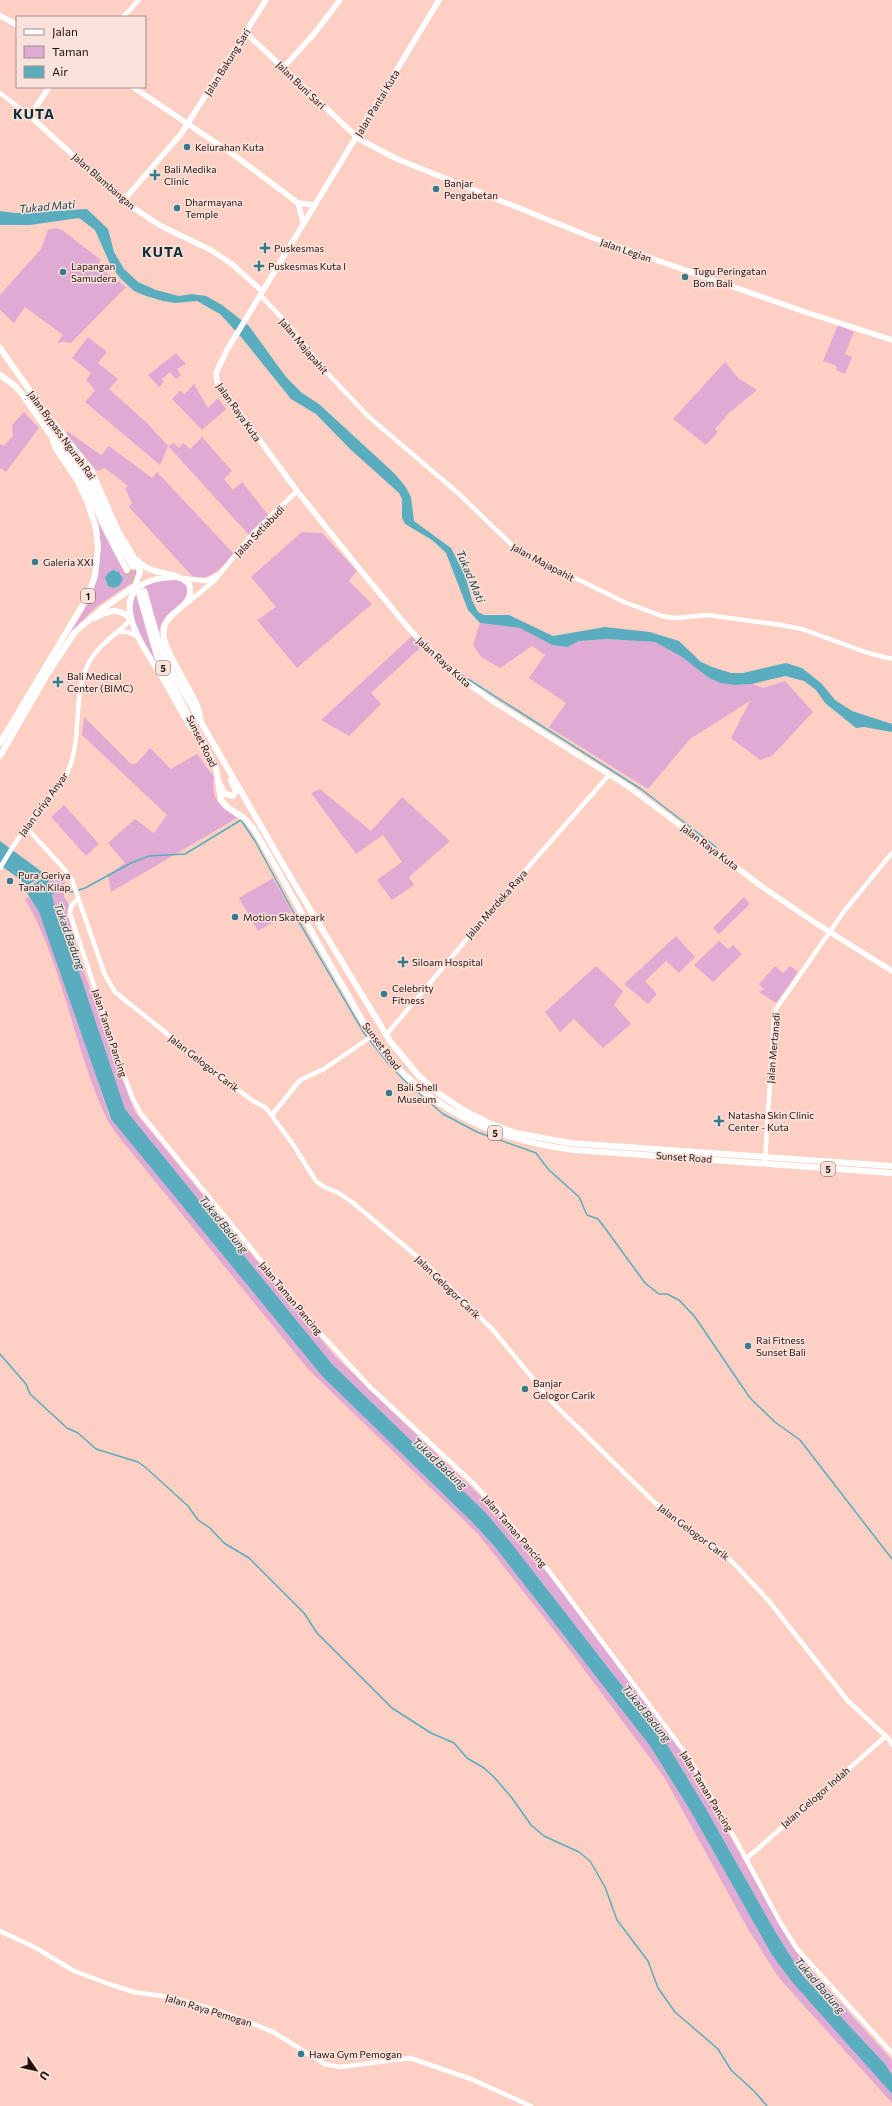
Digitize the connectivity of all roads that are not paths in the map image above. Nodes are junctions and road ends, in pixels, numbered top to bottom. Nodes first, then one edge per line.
1 (139, 0) edge
2 (266, 0) edge
3 (340, 0) edge
4 (439, 0) edge
5 (0, 16) edge
6 (125, 16) edge
7 (16, 24) edge
8 (246, 33) junction
9 (283, 68) junction
10 (48, 88) edge
11 (134, 88) edge
12 (0, 93) edge
13 (30, 116) junction
14 (188, 124) junction
15 (357, 136) junction
16 (365, 144) junction
17 (350, 148) junction
18 (123, 201) junction
19 (298, 203) junction
20 (314, 205) junction
21 (303, 222) junction
22 (261, 293) junction
23 (892, 340) edge
24 (0, 348) edge
25 (0, 357) edge
26 (13, 365) junction
27 (1, 375) edge
28 (52, 437) junction
29 (66, 441) junction
30 (297, 491) junction
31 (132, 554) junction
32 (221, 572) junction
33 (179, 578) junction
34 (183, 606) junction
35 (130, 618) junction
36 (89, 622) junction
37 (120, 632) junction
38 (139, 638) junction
39 (892, 659) edge
40 (200, 722) junction
41 (202, 737) junction
42 (0, 743) edge
43 (0, 756) edge
44 (225, 764) junction
45 (609, 775) junction
46 (218, 776) junction
47 (26, 827) junction
48 (891, 854) edge
49 (0, 868) edge
50 (78, 899) junction
51 (319, 923) junction
52 (308, 927) junction
53 (830, 932) junction
54 (892, 971) edge
55 (386, 1035) junction
56 (372, 1036) junction
57 (272, 1115) junction
58 (765, 1156) junction
59 (765, 1164) junction
60 (880, 1165) junction
61 (892, 1166) edge
62 (880, 1173) junction
63 (892, 1174) edge
64 (886, 1736) junction
65 (892, 1745) edge
66 (746, 1859) junction
67 (0, 1931) edge
68 (892, 2054) edge
69 (531, 2106) edge

1 - 6 street
2 - 8 main road, Jalan Bakung Sari
3 - 9 main road
4 - 15 main road, Jalan Pantai Kuta
5 - 7 main road
8 - 9 main road, Jalan Buni Sari
8 - 14 main road, Jalan Bakung Sari
9 - 15 main road, Jalan Buni Sari
10 - 13 main road
11 - 14 main road
12 - 13 street
13 - 18 main road, Jalan Blambangan
14 - 18 main road, Jalan Bakung Sari
14 - 19 main road
15 - 16 main road, Jalan Buni Sari
15 - 17 main road, Jalan Pantai Kuta
16 - 17 main road
16 - 23 main road, Jalan Legian
17 - 20 main road, Jalan Pantai Kuta
18 - 22 main road, Jalan Blambangan
19 - 20 main road
19 - 21 main road
20 - 21 main road, Jalan Raya Kuta
21 - 22 main road, Jalan Raya Kuta
22 - 30 main road, Jalan Raya Kuta
22 - 39 street, Jalan Majapahit
24 - 26 highway, Jalan Bypass Ngurah Rai
25 - 26 highway
26 - 29 highway, Jalan Bypass Ngurah Rai
27 - 28 highway, Jalan Bypass Ngurah Rai
28 - 29 highway
28 - 42 highway, Jalan Bypass Ngurah Rai / 1
29 - 31 highway, Jalan Bypass Ngurah Rai / 1
30 - 32 street, Jalan Setiabudi
30 - 45 main road, Jalan Raya Kuta
31 - 33 highway
31 - 36 highway, Jalan Bypass Ngurah Rai / 1
32 - 33 street, Jalan Setiabudi
32 - 34 street, Jalan Setiabudi
33 - 34 highway
33 - 35 highway
34 - 40 highway
35 - 36 highway
35 - 37 street, Jalan Griya Anyar
35 - 38 highway
36 - 43 highway, Jalan Bypass Ngurah Rai / 1
37 - 38 street
37 - 47 street, Jalan Griya Anyar
38 - 41 highway
40 - 41 highway, Sunset Road / 5
40 - 44 highway, Sunset Road / 5
41 - 46 highway, Sunset Road / 5
44 - 46 highway
44 - 51 highway, Sunset Road / 5
45 - 53 main road, Jalan Raya Kuta
45 - 55 street, Jalan Merdeka Raya
46 - 52 highway, Sunset Road / 5
47 - 49 street, Jalan Griya Anyar
47 - 50 street, Jalan Gelogor Carik
48 - 53 street, Jalan Mertanadi
50 - 57 street, Jalan Gelogor Carik
50 - 66 street, Jalan Taman Pancing
51 - 52 highway
51 - 55 highway, Sunset Road / 5
52 - 56 highway, Sunset Road / 5
53 - 54 main road, Jalan Raya Kuta
53 - 58 street, Jalan Mertanadi
55 - 58 highway, Sunset Road / 5
56 - 57 street
56 - 59 highway, Sunset Road / 5
57 - 64 street, Jalan Gelogor Carik
58 - 59 street, Jalan Mertanadi
58 - 60 highway, Sunset Road / 5
59 - 62 highway, Sunset Road / 5
60 - 61 highway, Sunset Road / 5
60 - 62 highway
62 - 63 highway, Sunset Road / 5
64 - 65 street, Jalan Gelogor Carik
64 - 66 street, Jalan Gelogor Indah
66 - 68 street, Jalan Taman Pancing
67 - 69 street, Jalan Raya Pemogan

